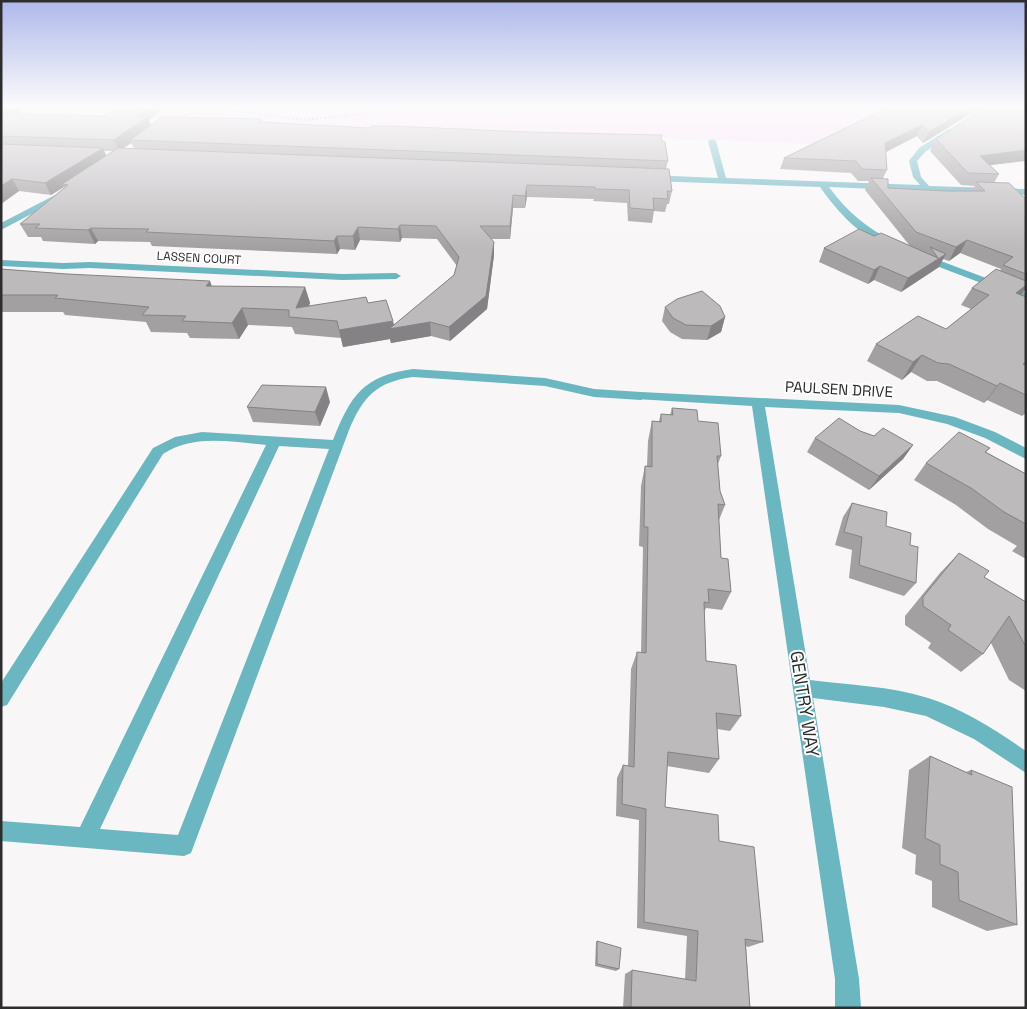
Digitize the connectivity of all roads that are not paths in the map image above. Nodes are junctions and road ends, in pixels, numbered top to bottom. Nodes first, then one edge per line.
1 (716, 155) edge
2 (918, 155) edge
3 (644, 178) edge
4 (723, 181) junction
5 (823, 185) junction
6 (927, 189) junction
7 (65, 192) edge
8 (1026, 192) edge
9 (1, 227) edge
10 (1, 263) edge
11 (396, 276) dead end
12 (1026, 297) edge
13 (642, 396) joint
14 (758, 401) junction
15 (275, 440) junction
16 (337, 444) junction
17 (1026, 454) edge
18 (803, 688) junction
19 (1, 699) edge
20 (1026, 763) edge
21 (1, 831) edge
22 (84, 838) junction
23 (848, 1008) edge

1 - 4 street
2 - 6 street
3 - 4 street
4 - 5 street
5 - 6 street
5 - 12 street
6 - 8 street
7 - 9 street
10 - 11 street, LASSEN COURT
13 - 14 street, PAULSEN DRIVE
13 - 16 lane
14 - 17 street, PAULSEN DRIVE
14 - 18 street, GENTRY WAY
15 - 16 lane
15 - 19 lane
15 - 22 lane
16 - 22 lane
18 - 20 street
18 - 23 street, GENTRY WAY
21 - 22 lane

